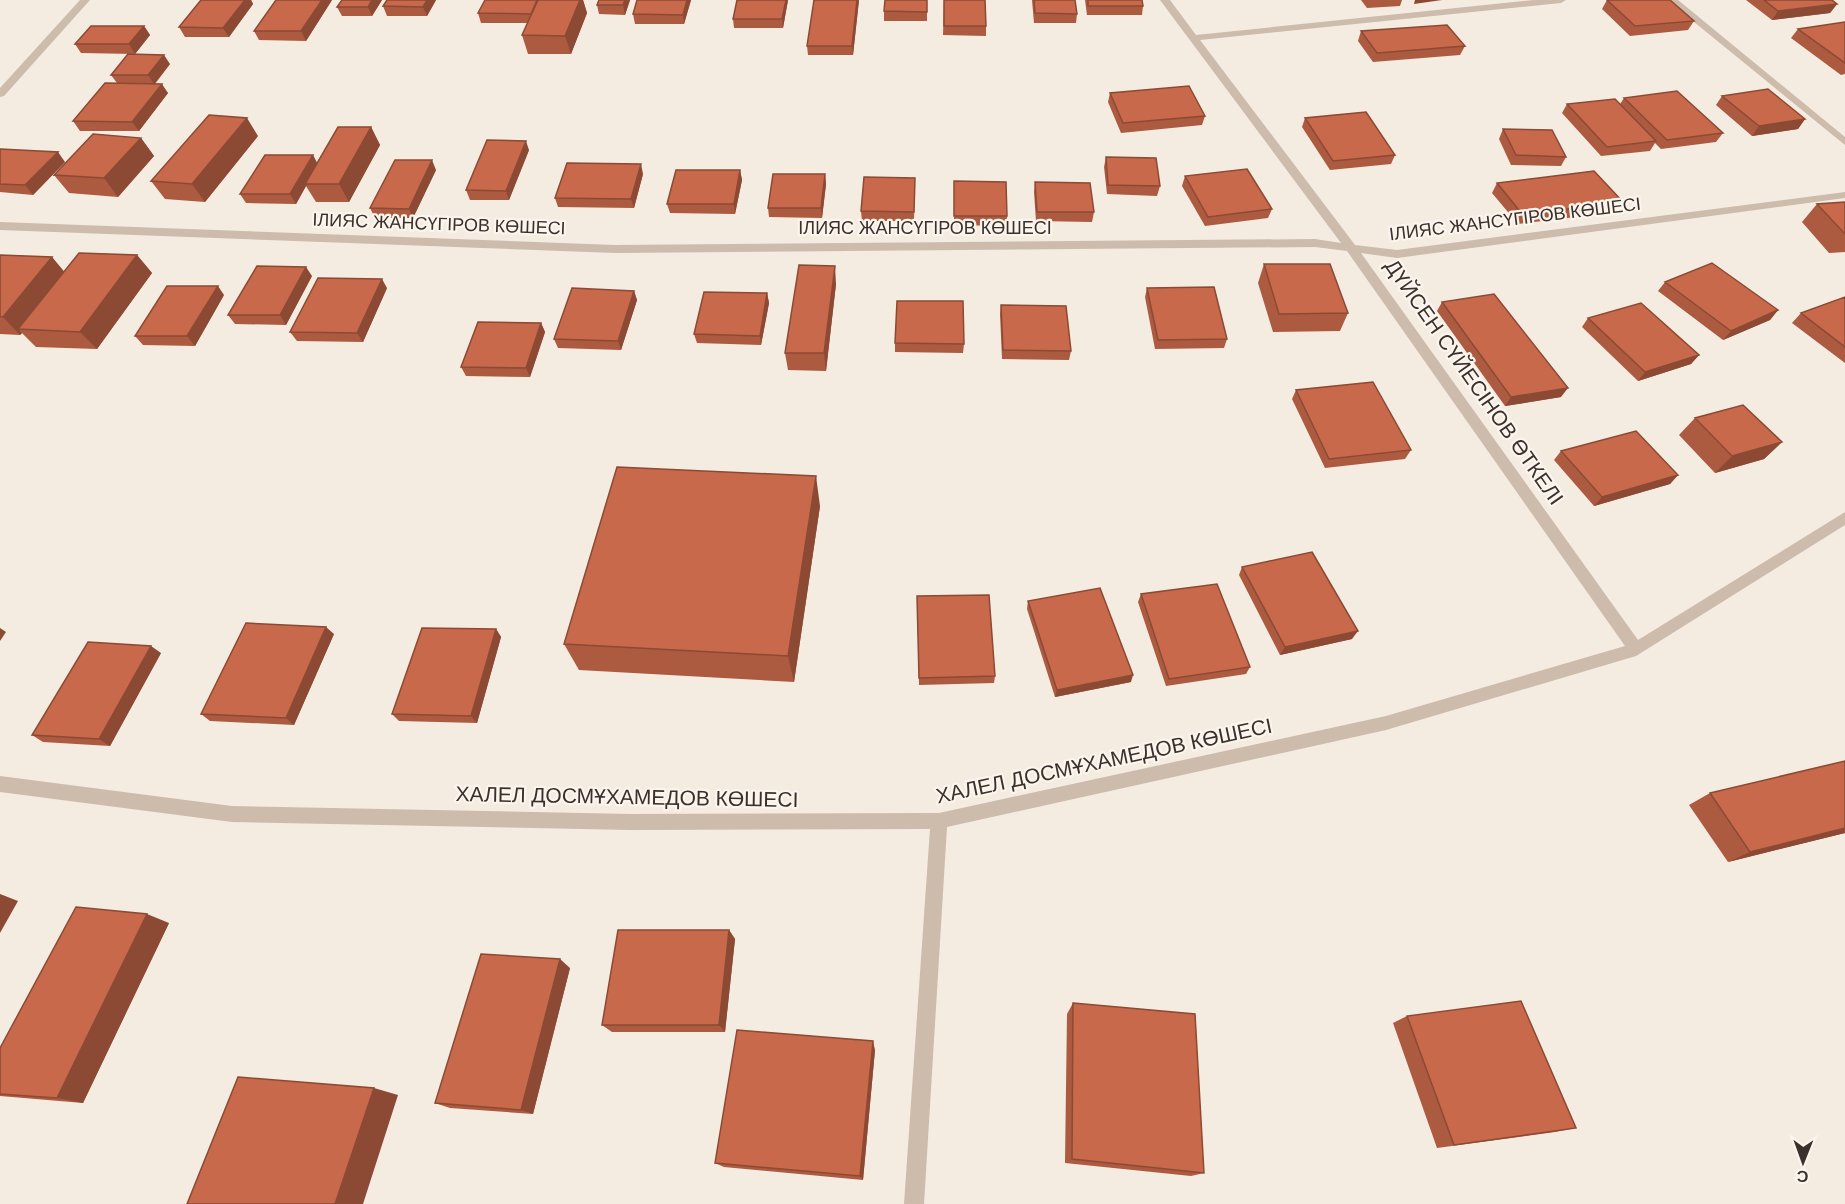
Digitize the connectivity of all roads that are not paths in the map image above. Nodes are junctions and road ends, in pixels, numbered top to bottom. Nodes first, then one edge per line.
1 (85, 0) edge
2 (1165, 0) edge
3 (1561, 0) edge
4 (1672, 0) edge
5 (1192, 38) junction
6 (0, 94) edge
7 (1845, 142) edge
8 (1845, 195) edge
9 (0, 226) edge
10 (1352, 249) junction
11 (1845, 518) edge
12 (1636, 649) junction
13 (0, 784) edge
14 (939, 821) junction
15 (914, 1204) edge

1 - 6 street
2 - 5 street, ДҮЙСЕН СҮЙЕСІНОВ ӨТКЕЛІ
3 - 5 street
4 - 7 street
5 - 10 street, ДҮЙСЕН СҮЙЕСІНОВ ӨТКЕЛІ
8 - 10 street, ІЛИЯС ЖАНСҮГІРОВ КӨШЕСІ
9 - 10 street, ІЛИЯС ЖАНСҮГІРОВ КӨШЕСІ
10 - 12 street, ДҮЙСЕН СҮЙЕСІНОВ ӨТКЕЛІ
11 - 12 street, ХАЛЕЛ ДОСМҰХАМЕДОВ КӨШЕСІ
12 - 14 street, ХАЛЕЛ ДОСМҰХАМЕДОВ КӨШЕСІ
13 - 14 street, ХАЛЕЛ ДОСМҰХАМЕДОВ КӨШЕСІ
14 - 15 street

